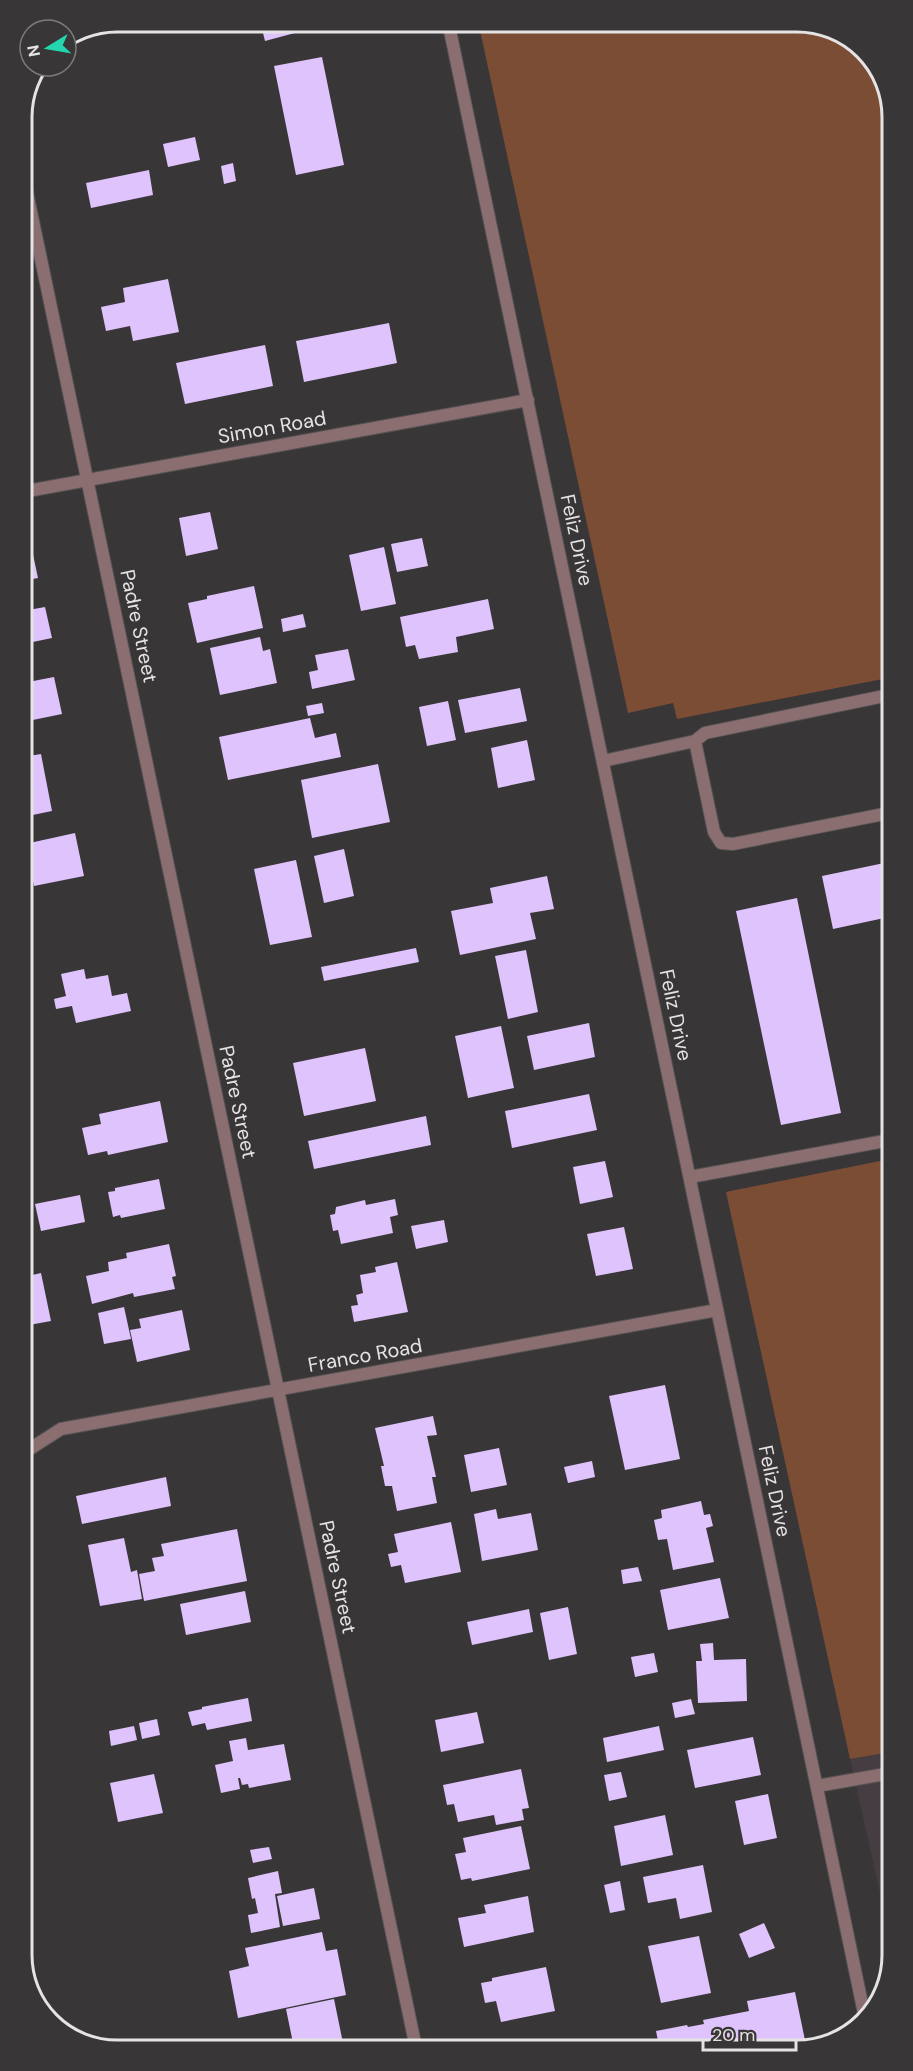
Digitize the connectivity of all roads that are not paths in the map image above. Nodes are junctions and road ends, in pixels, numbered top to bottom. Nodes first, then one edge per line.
1 (450, 31) edge
2 (32, 216) edge
3 (528, 400) junction
4 (88, 481) junction
5 (32, 490) edge
6 (882, 696) edge
7 (695, 741) junction
8 (603, 761) junction
9 (882, 814) edge
10 (882, 1141) edge
11 (690, 1177) junction
12 (717, 1310) junction
13 (279, 1390) junction
14 (31, 1448) edge
15 (882, 1775) edge
16 (817, 1786) junction
17 (863, 2007) edge
18 (414, 2039) edge

1 - 3 street, Feliz Drive
2 - 4 street, Padre Street
3 - 4 street, Simon Road
3 - 8 street, Feliz Drive
4 - 5 street, Simon Road
4 - 13 street, Padre Street
6 - 7 street
7 - 8 street
7 - 9 street
8 - 11 street, Feliz Drive
10 - 11 street
11 - 12 street, Feliz Drive
12 - 13 street, Franco Road
12 - 16 street, Feliz Drive
13 - 14 street, Franco Road
13 - 18 street, Padre Street
15 - 16 street
16 - 17 street, Feliz Drive

